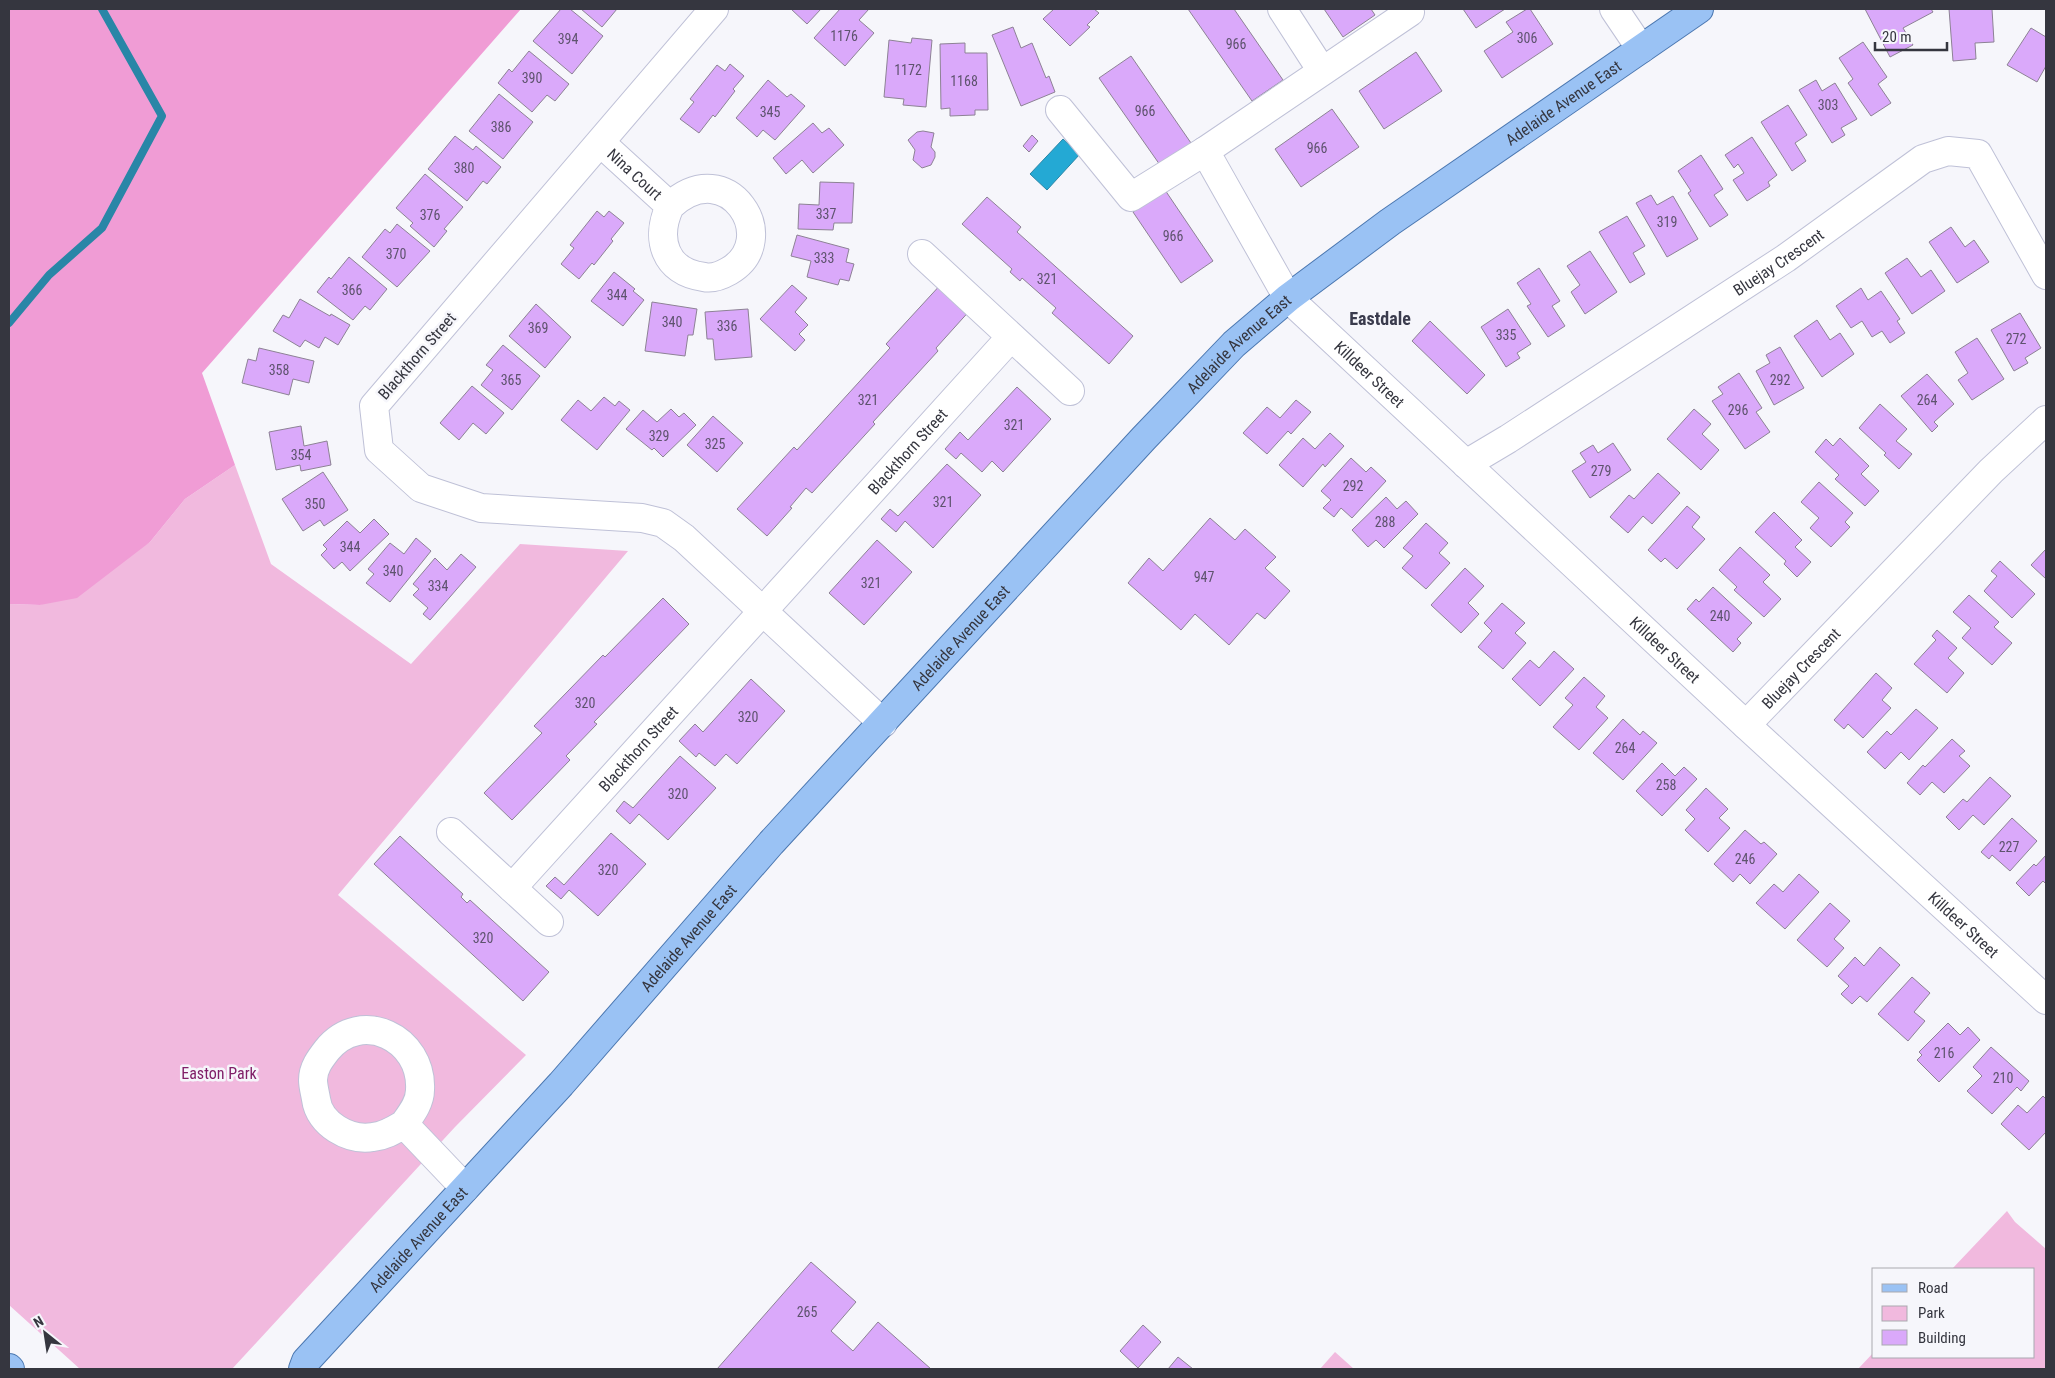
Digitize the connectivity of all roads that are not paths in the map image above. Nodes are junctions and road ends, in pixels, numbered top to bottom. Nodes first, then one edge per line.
1 (714, 9) edge
2 (1282, 9) edge
3 (1614, 9) edge
4 (1699, 9) edge
5 (1410, 12) dead end
6 (1641, 49) junction
7 (1322, 70) junction
8 (1060, 110) dead end
9 (601, 143) junction
10 (1205, 151) junction
11 (670, 206) dead end
12 (922, 254) dead end
13 (2046, 275) edge
14 (1288, 298) junction
15 (1011, 337) junction
16 (1070, 391) dead end
17 (2046, 420) edge
18 (1466, 464) junction
19 (764, 611) junction
20 (883, 723) junction
21 (1746, 725) junction
22 (451, 832) dead end
23 (512, 888) junction
24 (549, 922) dead end
25 (2046, 1000) edge
26 (404, 1124) dead end
27 (465, 1188) junction
28 (298, 1367) edge

1 - 9 street, Blackthorn Street
2 - 7 street
3 - 6 street
4 - 6 main road, Adelaide Avenue East
5 - 7 street
6 - 14 main road, Adelaide Avenue East
7 - 10 street
8 - 10 street
9 - 11 street, Nina Court
9 - 19 street, Blackthorn Street
10 - 14 street, Killdeer Street
12 - 15 street
13 - 18 street, Bluejay Crescent
14 - 18 street, Killdeer Street
14 - 20 main road, Adelaide Avenue East
15 - 16 street
15 - 19 street, Blackthorn Street
17 - 21 street, Bluejay Crescent
18 - 21 street, Killdeer Street
19 - 20 street, Blackthorn Street
19 - 23 street, Blackthorn Street
20 - 27 main road, Adelaide Avenue East
21 - 25 street, Killdeer Street
22 - 23 street
23 - 24 street
26 - 27 street
27 - 28 main road, Adelaide Avenue East

